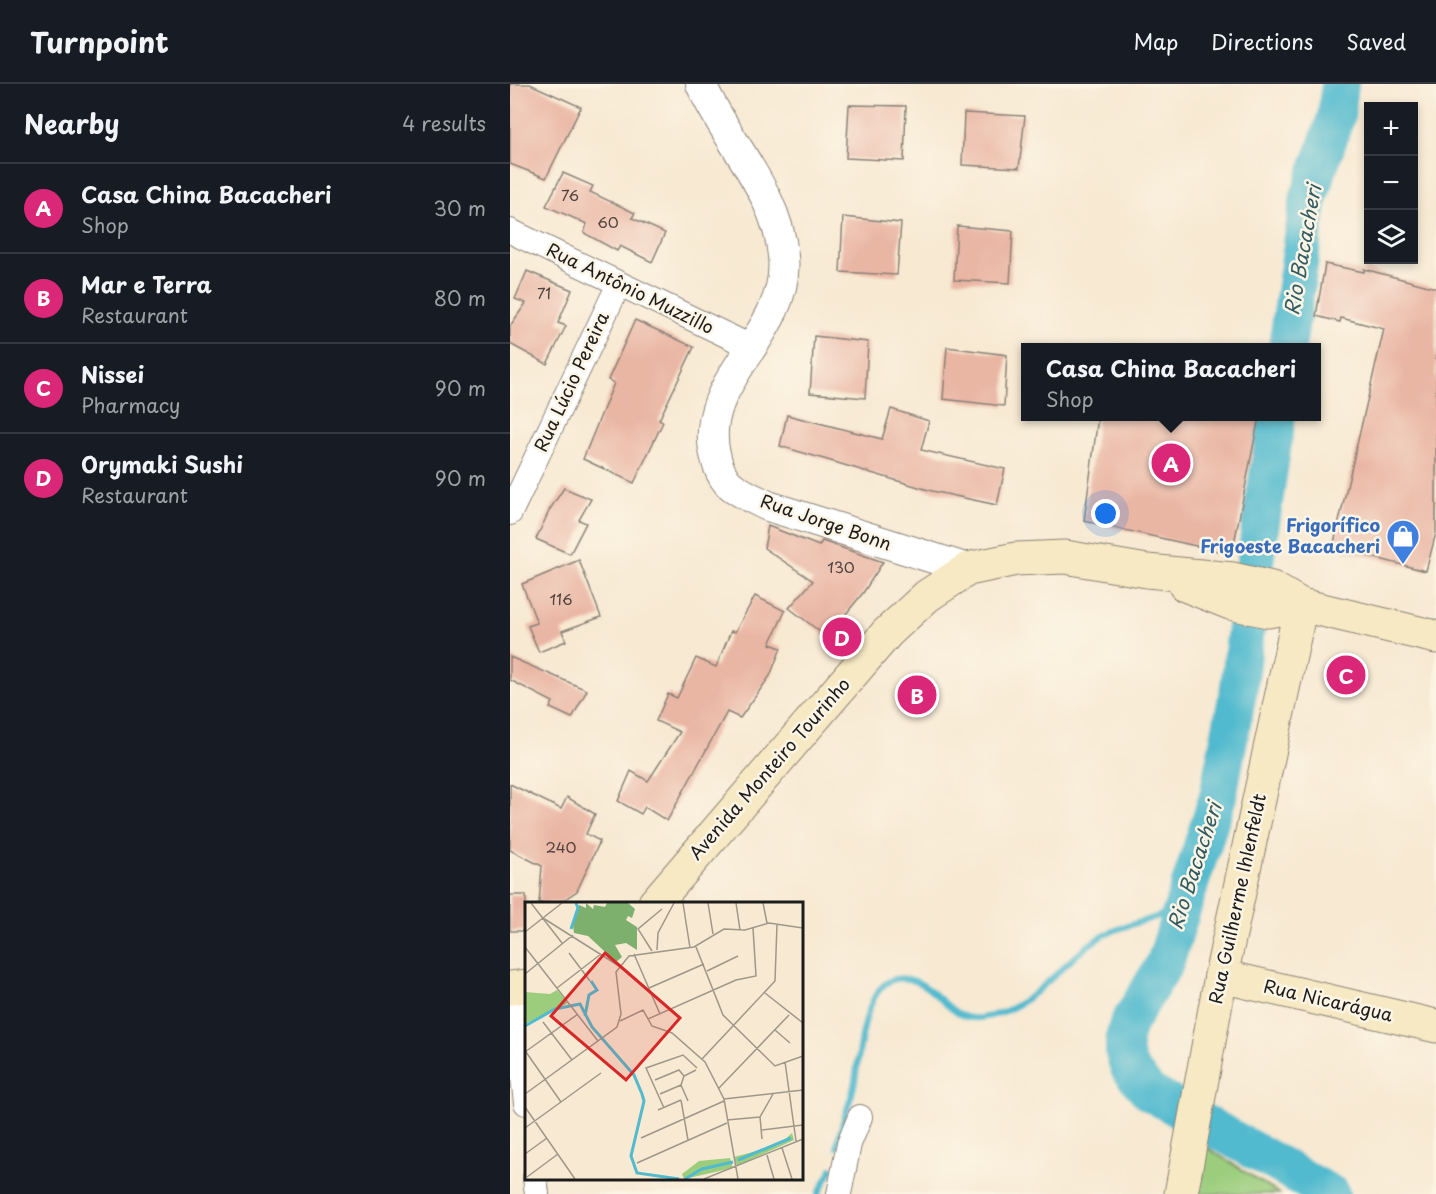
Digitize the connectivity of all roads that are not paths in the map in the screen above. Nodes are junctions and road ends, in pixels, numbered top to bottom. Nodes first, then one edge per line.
1 (701, 84) edge
2 (510, 231) edge
3 (619, 284) junction
4 (751, 347) junction
5 (510, 513) edge
6 (968, 569) junction
7 (1301, 605) junction
8 (1436, 637) edge
9 (655, 902) edge
10 (1221, 976) junction
11 (516, 987) edge
12 (1436, 1026) edge
13 (525, 1091) edge
14 (860, 1117) dead end
15 (536, 1179) edge
16 (537, 1194) edge
17 (839, 1194) edge
18 (1181, 1194) edge

1 - 4 street, Rua Jorge Bonn
2 - 3 street, Rua Antônio Muzzillo
3 - 4 street, Rua Antônio Muzzillo
3 - 5 street, Rua Lúcio Pereira
4 - 6 street, Rua Jorge Bonn
6 - 7 main road, Avenida Monteiro Tourinho
6 - 9 main road, Avenida Monteiro Tourinho
7 - 8 main road, Avenida Monteiro Tourinho
7 - 10 main road, Rua Guilherme Ihlenfeldt
10 - 12 main road, Rua Nicarágua
10 - 18 main road, Rua Guilherme Ihlenfeldt
11 - 13 street
14 - 17 street
15 - 16 street

